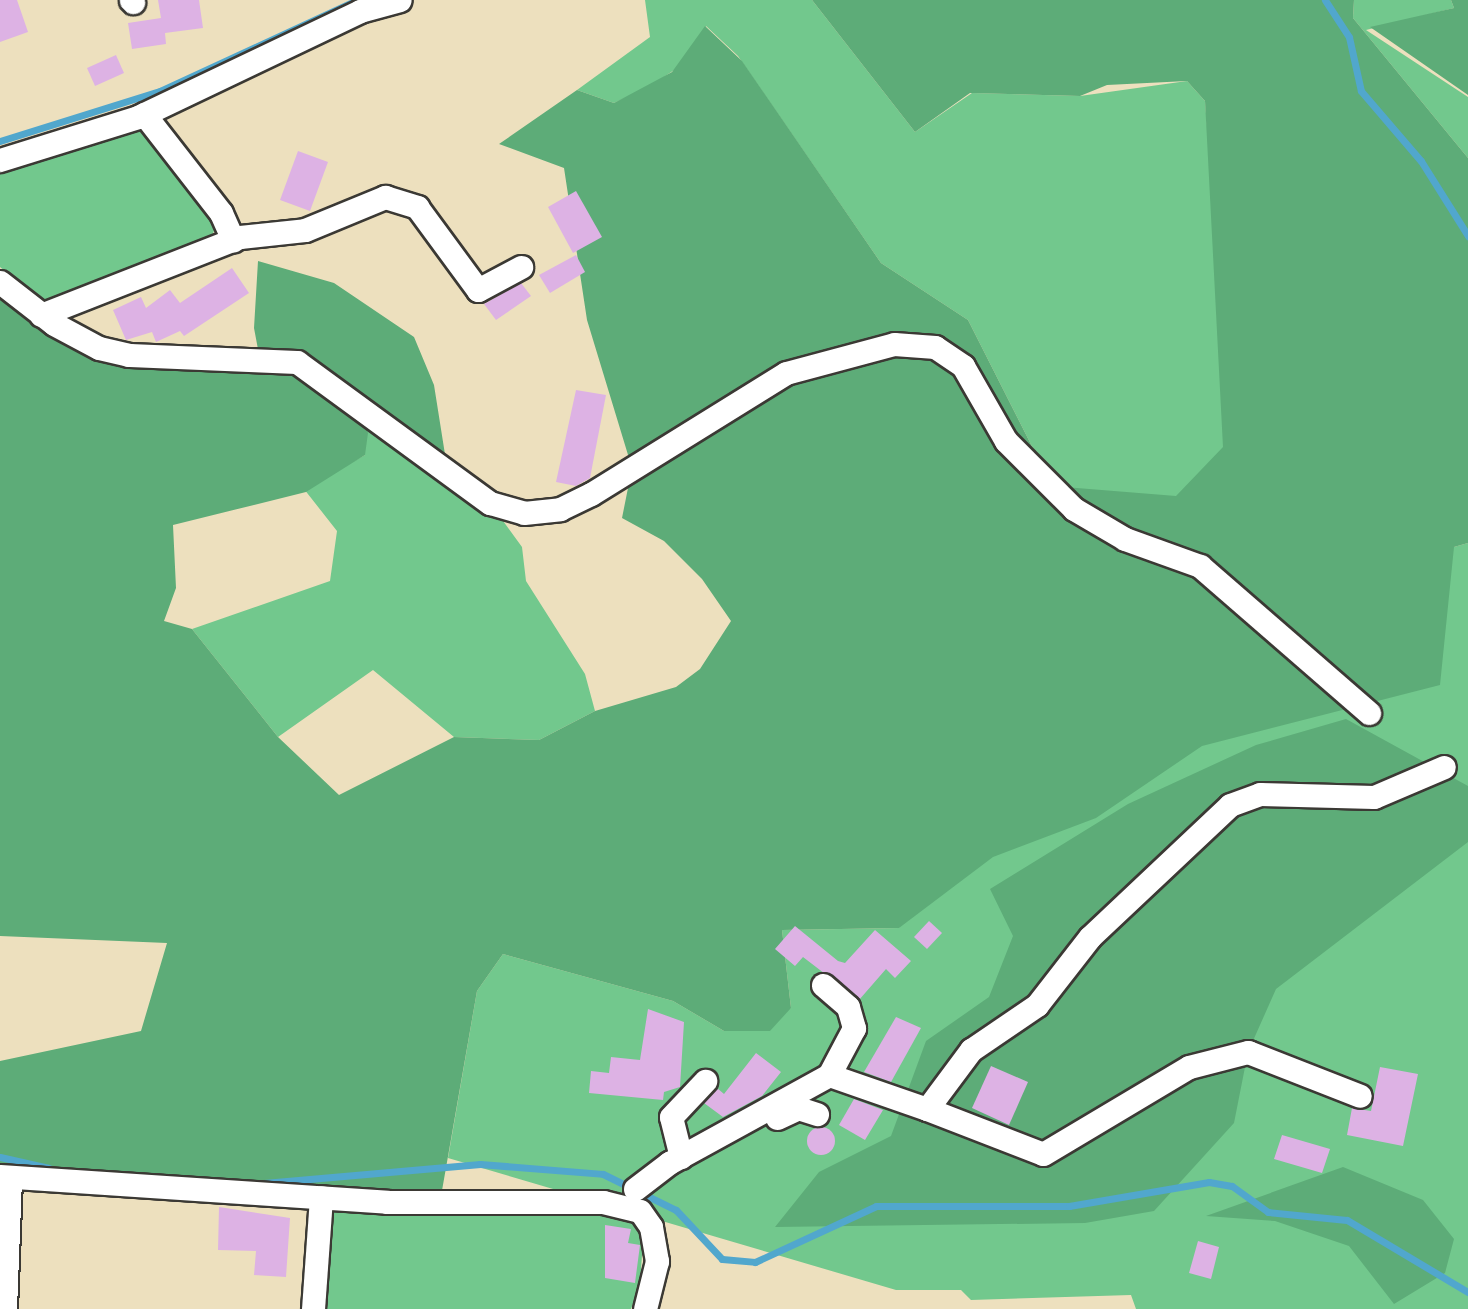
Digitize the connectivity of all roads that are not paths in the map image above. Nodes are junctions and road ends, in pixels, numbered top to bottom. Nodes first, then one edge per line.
1 (400, 0) edge
2 (144, 114) junction
3 (0, 159) edge
4 (233, 240) junction
5 (521, 267) dead end
6 (0, 282) edge
7 (41, 316) junction
8 (1369, 713) dead end
9 (1444, 767) dead end
10 (823, 985) dead end
11 (829, 1075) junction
12 (705, 1081) dead end
13 (1360, 1096) dead end
14 (928, 1109) junction
15 (817, 1114) dead end
16 (733, 1130) junction
17 (681, 1157) junction
18 (5, 1177) edge
19 (635, 1189) dead end
20 (321, 1197) junction
21 (5, 1309) edge
22 (313, 1309) edge
23 (645, 1309) edge

1 - 2 street
2 - 3 street
2 - 4 street
4 - 5 street
4 - 7 street
6 - 7 street
7 - 8 street
9 - 14 street
10 - 11 street
11 - 14 street
11 - 16 street
12 - 17 street
13 - 14 street
15 - 16 street
16 - 17 street
17 - 19 street
18 - 20 street
18 - 21 street
20 - 22 street
20 - 23 street

